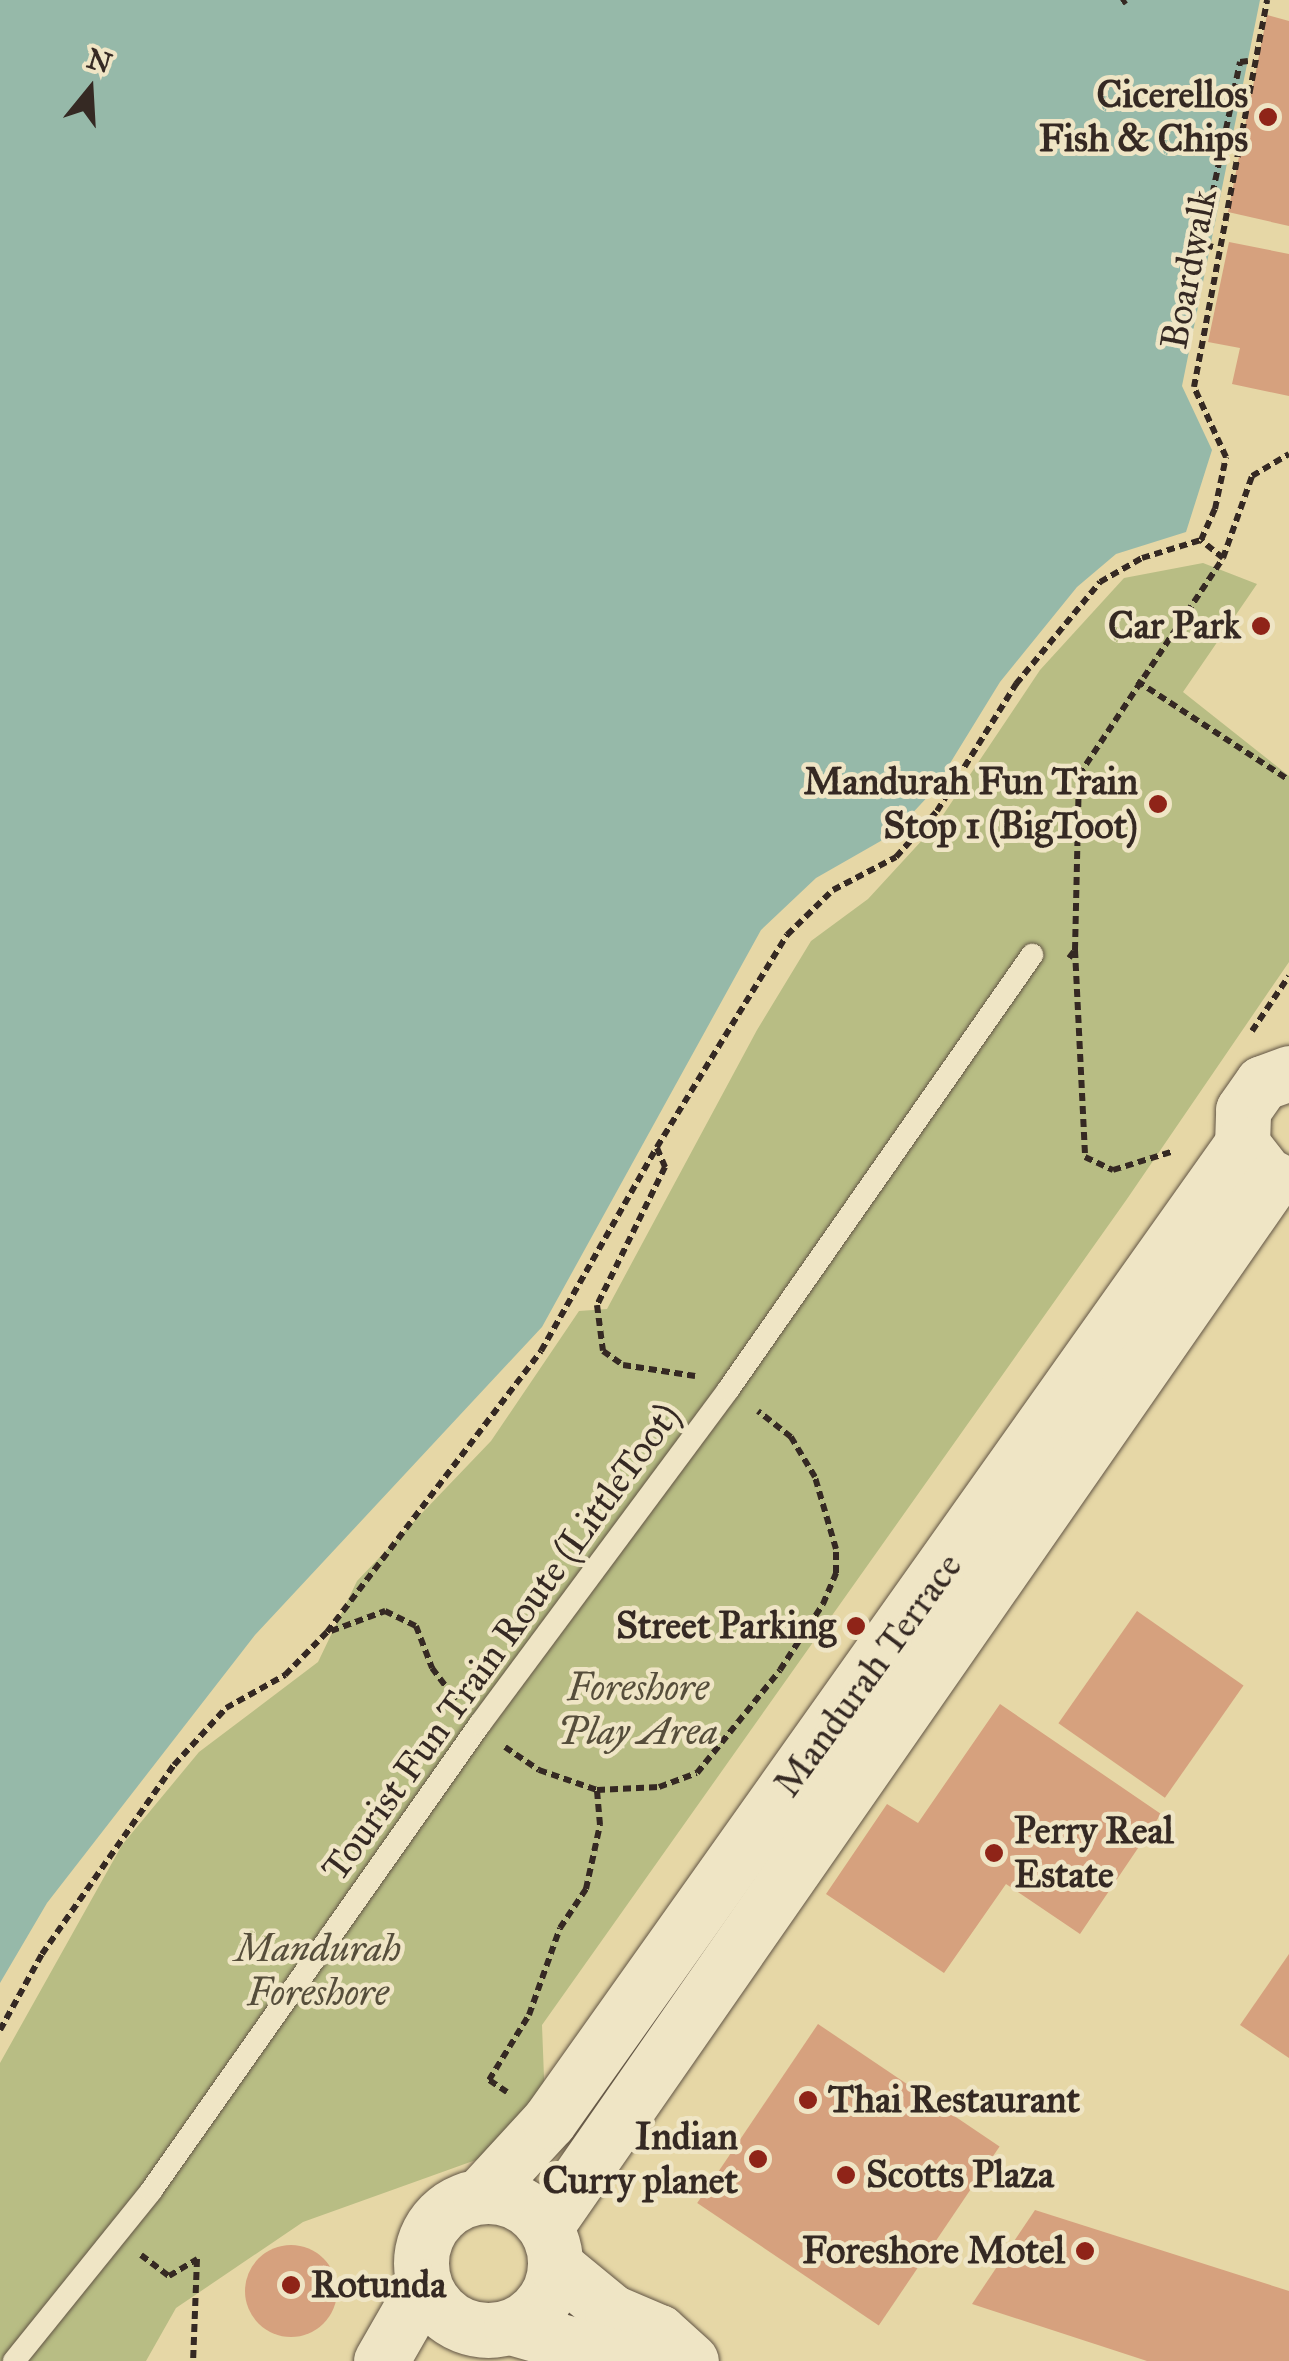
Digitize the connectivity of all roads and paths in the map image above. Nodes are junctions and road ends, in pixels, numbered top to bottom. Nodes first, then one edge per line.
1 (1267, 0) edge
2 (1248, 60) dead end
3 (1213, 246) dead end
4 (1289, 454) edge
5 (1223, 558) dead end
6 (1137, 682) dead end
7 (1289, 780) edge
8 (1075, 950) dead end
9 (1032, 955) dead end
10 (1289, 1073) edge
11 (657, 1147) junction
12 (1268, 1168) edge
13 (1113, 1170) dead end
14 (728, 1390) junction
15 (328, 1632) junction
16 (480, 1724) junction
17 (597, 1790) junction
18 (0, 2030) edge
19 (489, 2080) dead end
20 (480, 2196) junction
21 (550, 2246) junction
22 (139, 2253) dead end
23 (424, 2286) junction
24 (472, 2338) edge
25 (14, 2361) edge
26 (193, 2361) edge
27 (381, 2361) edge
28 (630, 2361) edge
29 (691, 2361) edge

1 - 11 path, Boardwalk
2 - 3 path
4 - 5 path
6 - 7 path
8 - 13 path
9 - 14 lane, Tourist Fun Train Route (LittleToot)
10 - 12 street
11 - 14 path
11 - 15 path
12 - 20 street, Mandurah Terrace
12 - 21 street, Mandurah Terrace
14 - 16 lane, Tourist Fun Train Route (LittleToot)
14 - 17 path
15 - 16 path
15 - 18 path
16 - 17 path
16 - 25 lane, Tourist Fun Train Route (LittleToot)
17 - 19 path
20 - 21 street
20 - 23 street
21 - 24 street
21 - 29 street
22 - 26 path
23 - 24 street
23 - 27 street
24 - 28 street

